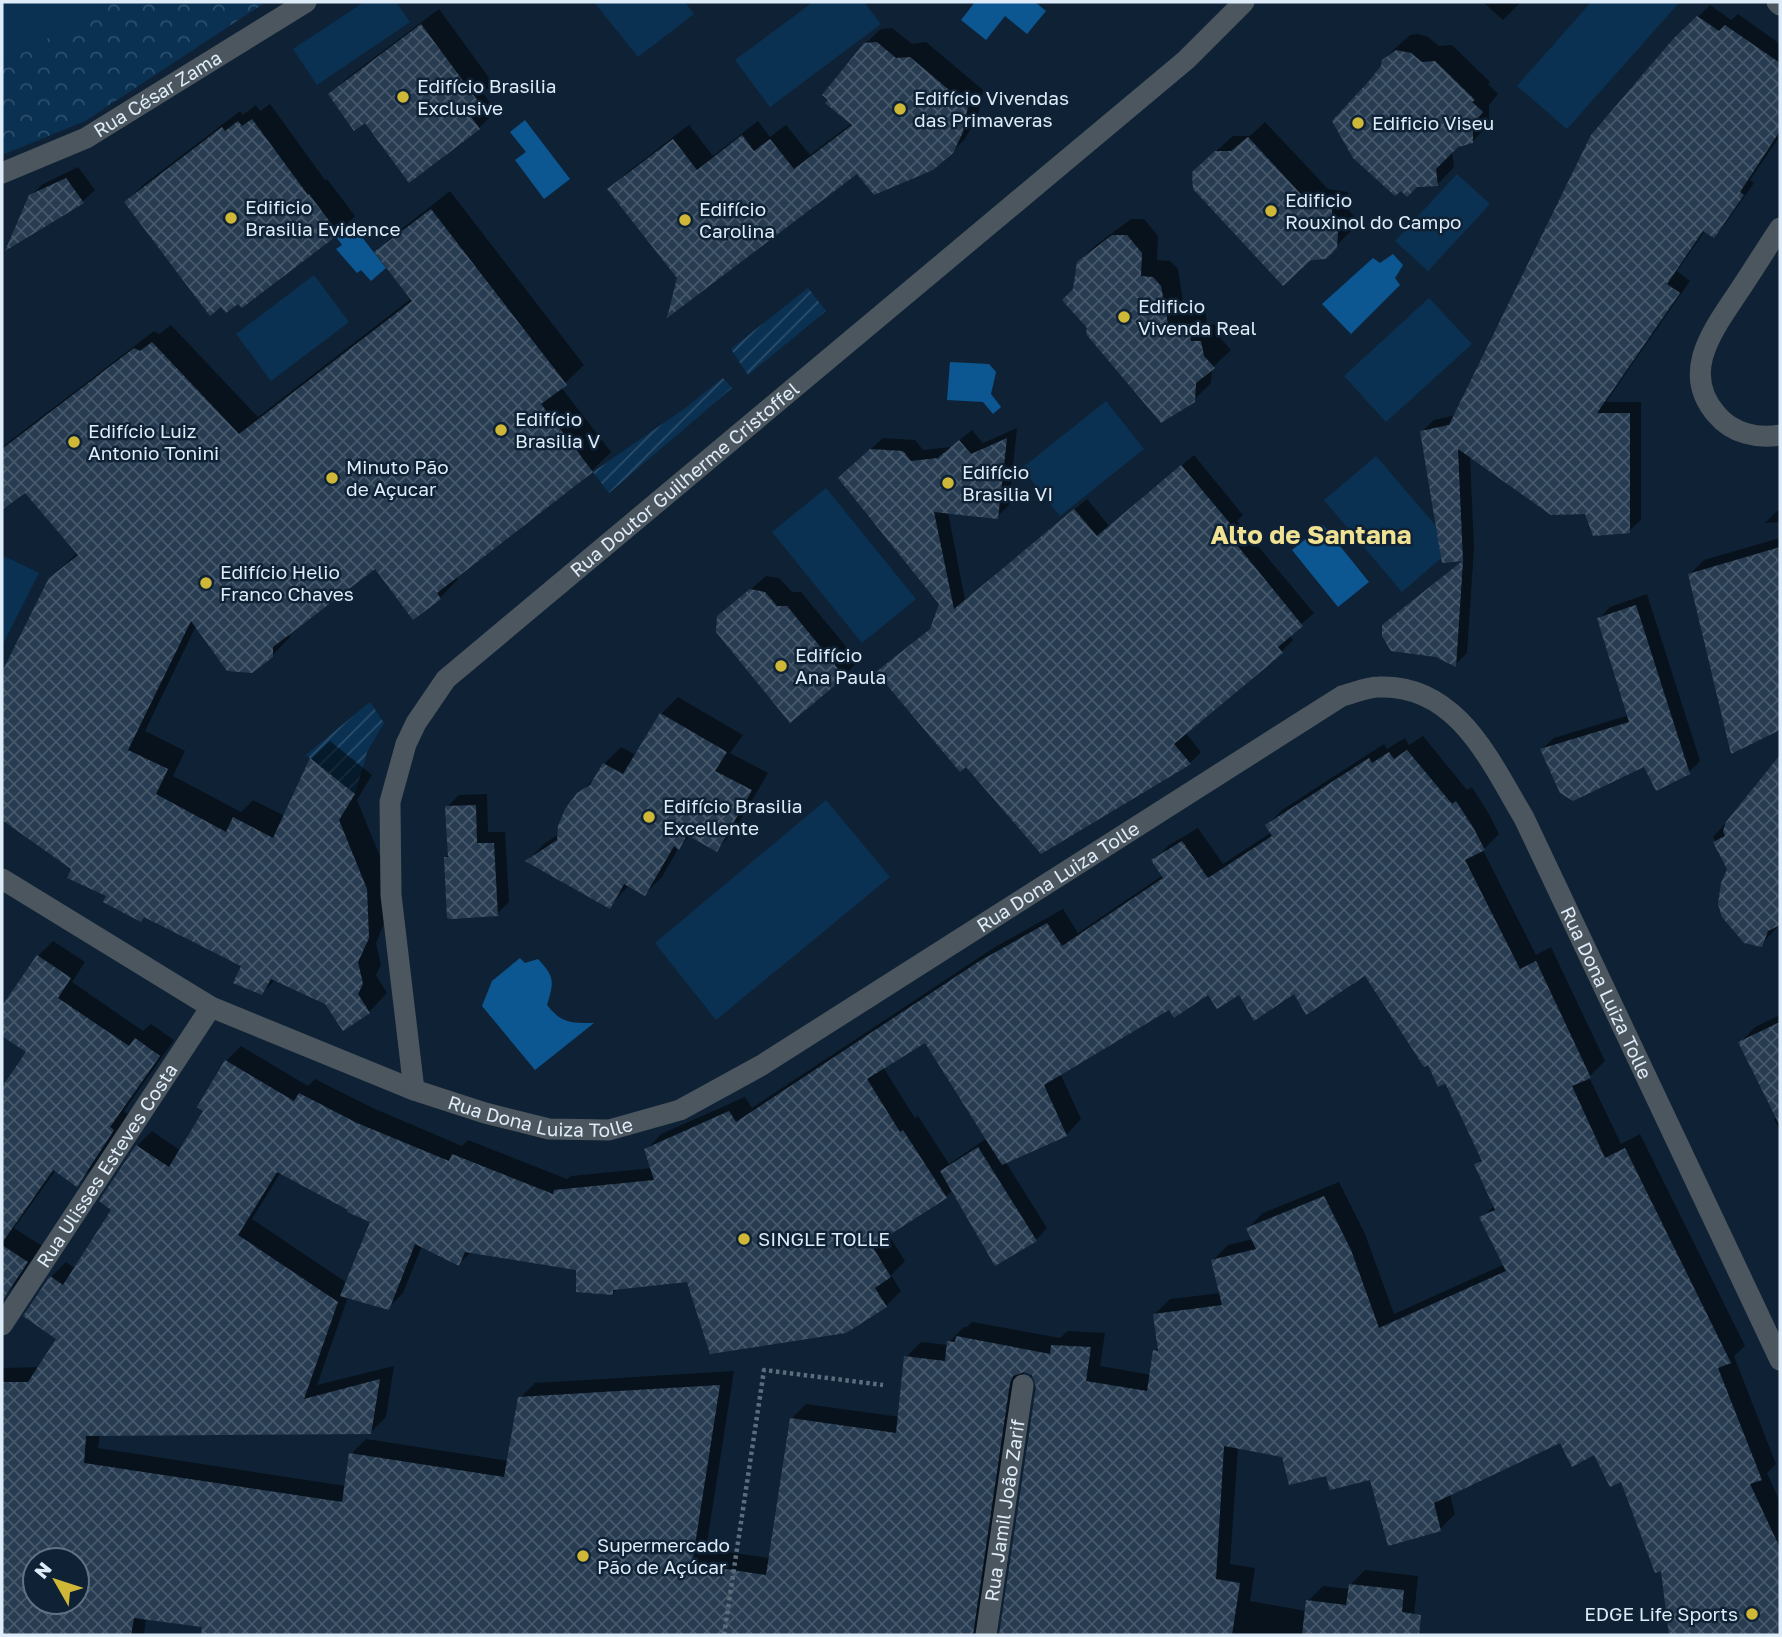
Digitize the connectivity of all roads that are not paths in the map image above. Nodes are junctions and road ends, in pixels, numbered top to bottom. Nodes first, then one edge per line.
1 (306, 2) edge
2 (1244, 2) edge
3 (2, 173) edge
4 (1780, 228) edge
5 (1780, 435) edge
6 (2, 879) edge
7 (211, 1007) junction
8 (414, 1090) junction
9 (2, 1325) edge
10 (1780, 1360) edge
11 (1023, 1385) dead end
12 (986, 1635) edge

1 - 3 street, Rua César Zama
2 - 8 street, Rua Doutor Guilherme Cristoffel
4 - 5 street
6 - 7 street, Rua Dona Luiza Tolle
7 - 8 street, Rua Dona Luiza Tolle
7 - 9 street, Rua Ulisses Esteves Costa
8 - 10 street, Rua Dona Luiza Tolle
11 - 12 street, Rua Jamil João Zarif

